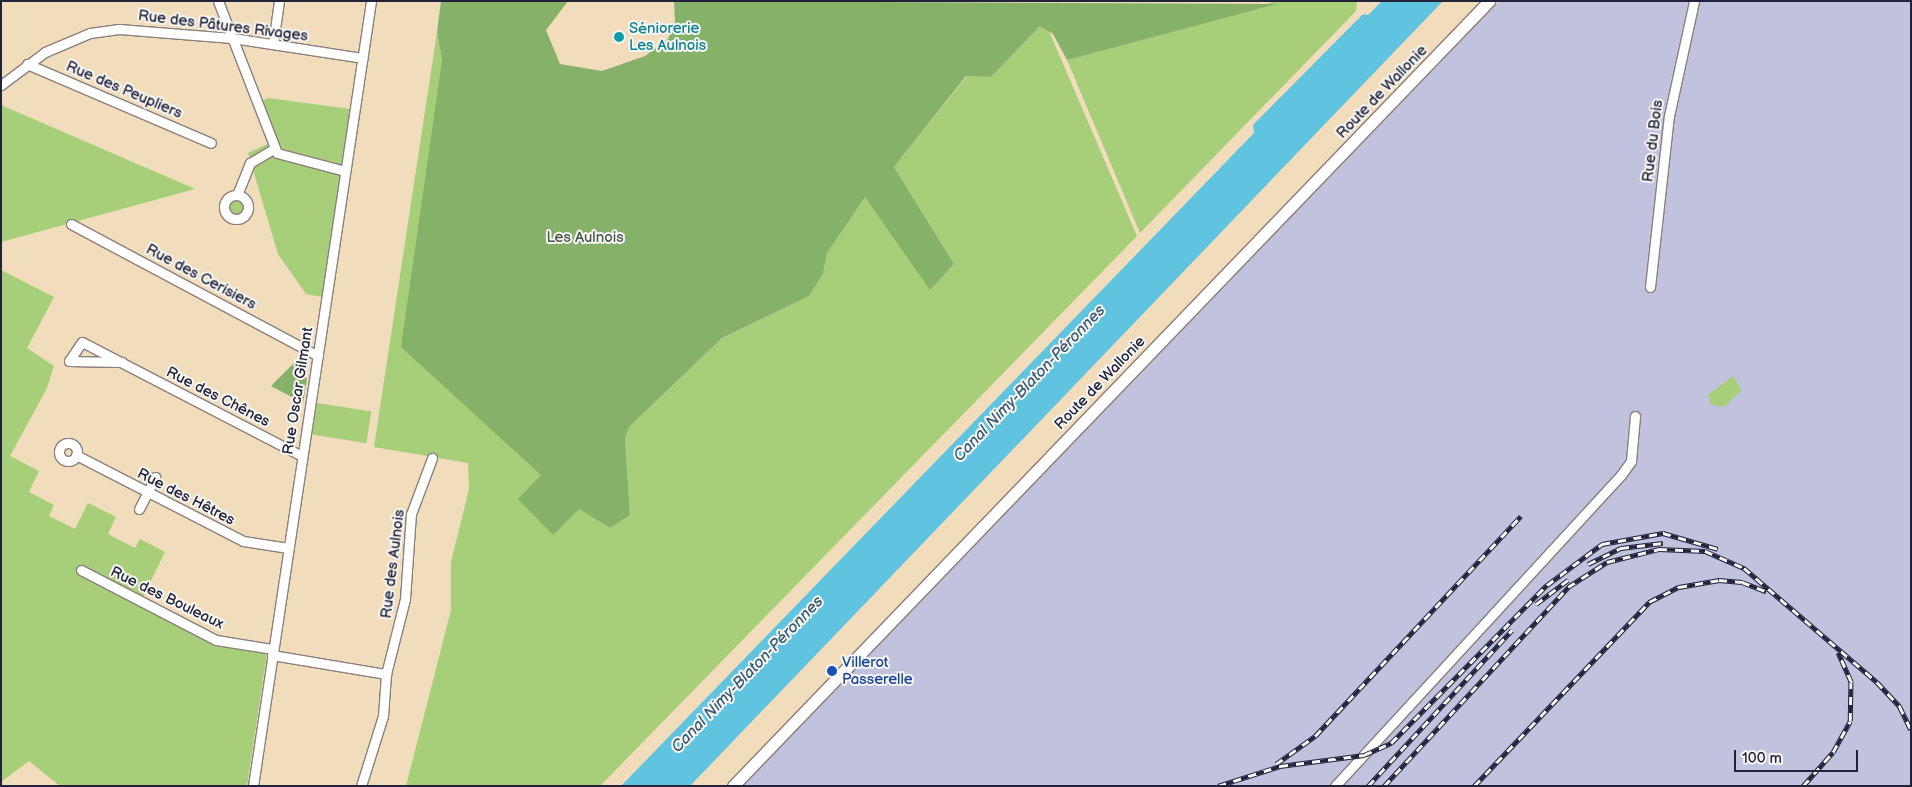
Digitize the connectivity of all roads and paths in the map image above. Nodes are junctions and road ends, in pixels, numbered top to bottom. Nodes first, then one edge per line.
1 (218, 1) edge
2 (279, 1) edge
3 (371, 1) edge
4 (1490, 1) edge
5 (1694, 1) edge
6 (232, 38) junction
7 (272, 44) junction
8 (362, 58) junction
9 (27, 64) junction
10 (2, 82) edge
11 (210, 143) dead end
12 (274, 145) junction
13 (345, 171) junction
14 (237, 195) dead end
15 (70, 224) dead end
16 (1650, 287) dead end
17 (318, 356) junction
18 (122, 362) junction
19 (1636, 416) dead end
20 (76, 456) dead end
21 (302, 456) junction
22 (432, 458) dead end
23 (155, 477) dead end
24 (147, 492) junction
25 (139, 509) dead end
26 (288, 548) junction
27 (81, 570) dead end
28 (273, 652) junction
29 (386, 674) junction
30 (252, 786) edge
31 (361, 786) edge
32 (733, 786) edge
33 (1335, 786) edge

1 - 6 street
2 - 7 street
3 - 8 street, Rue Oscar Gilmant
4 - 32 main road, Route de Wallonie
5 - 16 street, Rue du Bois
6 - 7 street, Rue des Pâtures Rivages
6 - 9 street, Rue des Pâtures Rivages
6 - 12 street
7 - 8 street, Rue des Pâtures Rivages
8 - 13 street, Rue Oscar Gilmant
9 - 10 street, Rue des Pâtures Rivages
9 - 11 street, Rue des Peupliers
12 - 13 street
12 - 14 street
13 - 17 street, Rue Oscar Gilmant
15 - 17 street, Rue des Cerisiers
17 - 21 street, Rue Oscar Gilmant
18 - 18 street, Rue des Chênes
18 - 21 street, Rue des Chênes
19 - 33 street
20 - 24 street, Rue des Hêtres
21 - 26 street, Rue Oscar Gilmant
22 - 29 street, Rue des Aulnois
23 - 24 street
24 - 25 street
24 - 26 street, Rue des Hêtres
26 - 28 street, Rue Oscar Gilmant
27 - 28 street, Rue des Bouleaux
28 - 29 street
28 - 30 street, Rue Oscar Gilmant
29 - 31 street, Rue des Aulnois

